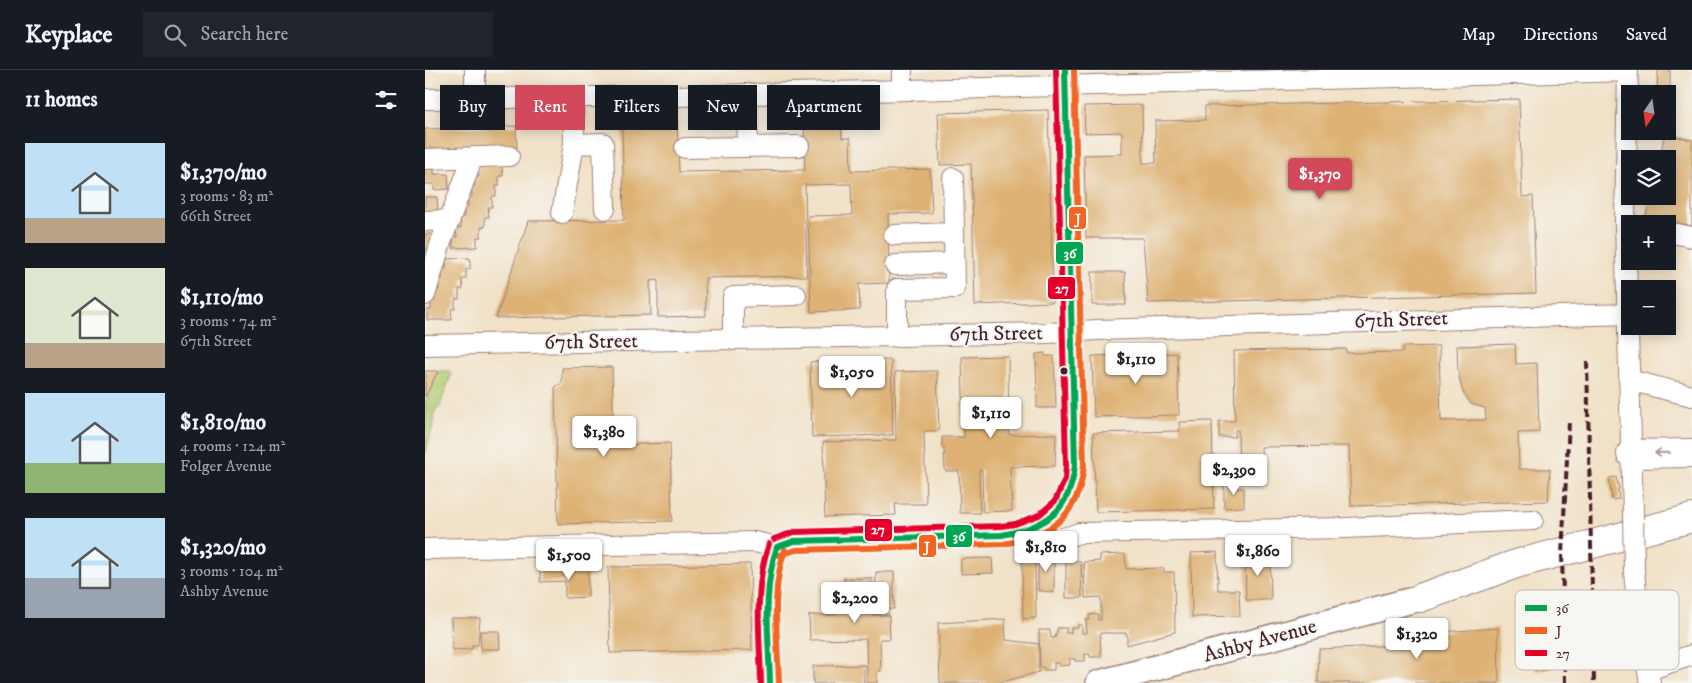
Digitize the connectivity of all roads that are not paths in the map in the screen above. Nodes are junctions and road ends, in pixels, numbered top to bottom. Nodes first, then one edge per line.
1 (475, 70) edge
2 (1628, 70) edge
3 (1066, 78) edge
4 (902, 80) edge
5 (475, 85) edge
6 (757, 93) edge
7 (688, 95) edge
8 (585, 97) edge
9 (425, 99) edge
10 (440, 99) edge
11 (574, 130) edge
12 (747, 130) edge
13 (574, 144) junction
14 (747, 146) junction
15 (799, 146) dead end
16 (685, 148) dead end
17 (509, 156) dead end
18 (473, 157) junction
19 (425, 159) edge
20 (953, 178) dead end
21 (605, 209) dead end
22 (562, 213) dead end
23 (1630, 215) edge
24 (450, 220) junction
25 (425, 221) edge
26 (954, 233) junction
27 (1676, 234) edge
28 (894, 235) dead end
29 (1692, 238) edge
30 (954, 263) junction
31 (895, 266) dead end
32 (426, 289) edge
33 (796, 295) dead end
34 (1621, 314) edge
35 (1073, 332) junction
36 (1628, 335) edge
37 (897, 336) junction
38 (733, 340) junction
39 (425, 345) edge
40 (1629, 380) junction
41 (1692, 396) edge
42 (1692, 452) edge
43 (1631, 454) junction
44 (1063, 508) junction
45 (1692, 518) edge
46 (1533, 520) dead end
47 (1017, 533) junction
48 (1079, 533) junction
49 (1692, 535) edge
50 (777, 547) junction
51 (425, 549) edge
52 (1636, 590) edge
53 (1420, 598) junction
54 (1692, 654) edge
55 (1679, 661) edge
56 (1662, 670) edge
57 (1649, 677) edge
58 (770, 683) edge
59 (1099, 683) edge

1 - 5 street
2 - 3 street
2 - 23 street
3 - 4 street
3 - 35 street
4 - 6 street
7 - 8 street
9 - 10 street
11 - 13 street
12 - 14 street
13 - 21 street
13 - 22 street
14 - 15 street
14 - 16 street
17 - 18 street
18 - 19 street
18 - 24 street
20 - 26 street
24 - 25 street
24 - 32 street
26 - 28 street
26 - 30 street
27 - 29 street
30 - 31 street
30 - 37 street
33 - 38 street
34 - 35 street, 67th Street
35 - 37 street, 67th Street
35 - 44 street
36 - 40 street
37 - 38 street, 67th Street
38 - 39 street, 67th Street
40 - 41 street
40 - 43 street
42 -> 43 highway
43 - 52 street, bridge
44 - 47 street
44 - 48 street
45 - 53 highway
46 - 48 street
47 - 48 street
47 - 50 street
49 - 53 highway
50 - 51 street
50 - 58 street
53 - 59 main road, Ashby Avenue
54 - 55 street
56 - 57 street

